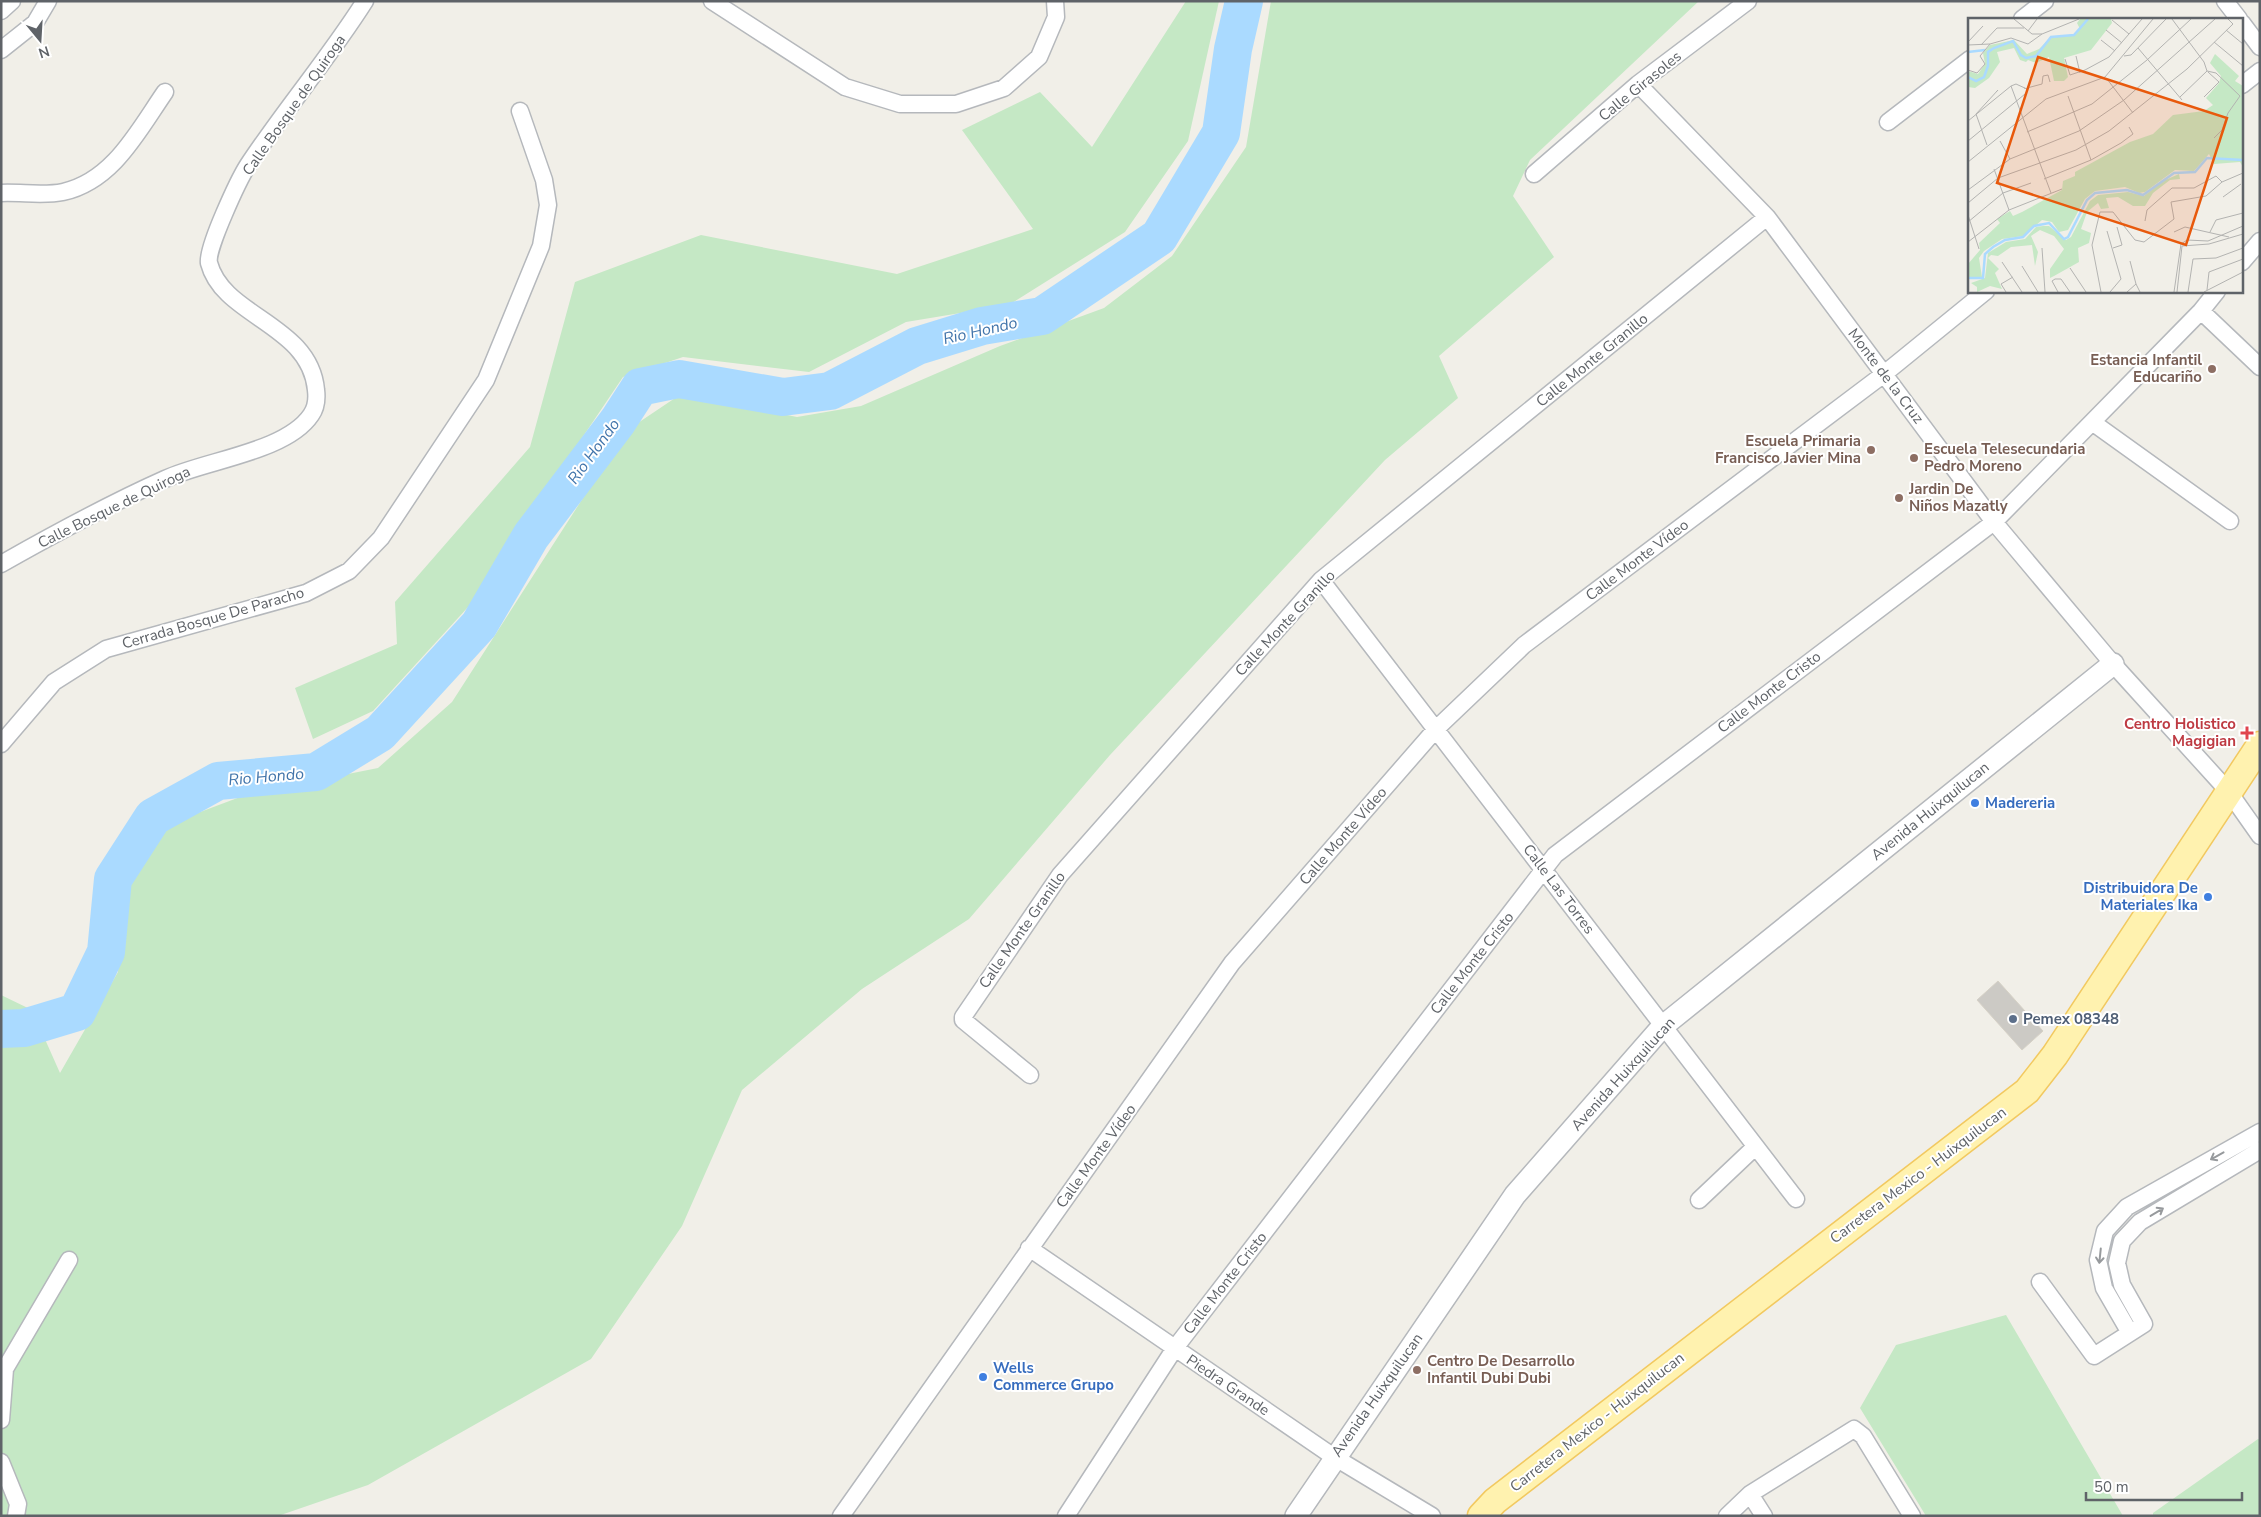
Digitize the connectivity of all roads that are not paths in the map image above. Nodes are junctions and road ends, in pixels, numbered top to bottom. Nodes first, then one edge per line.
1 (12, 1) edge
2 (48, 1) edge
3 (365, 1) edge
4 (712, 1) edge
5 (1056, 1) edge
6 (1748, 1) edge
7 (2045, 1) edge
8 (2226, 1) edge
9 (1, 11) edge
10 (2023, 18) edge
11 (2238, 18) edge
12 (2244, 27) edge
13 (2260, 47) edge
14 (1, 50) edge
15 (1968, 61) edge
16 (2260, 71) edge
17 (2244, 83) edge
18 (1638, 84) junction
19 (165, 92) dead end
20 (520, 111) dead end
21 (1888, 122) dead end
22 (1534, 174) dead end
23 (1, 193) edge
24 (1767, 217) junction
25 (2260, 241) edge
26 (2244, 260) edge
27 (1985, 292) edge
28 (2216, 292) edge
29 (2201, 311) junction
30 (2260, 367) edge
31 (1884, 374) junction
32 (2092, 422) junction
33 (2230, 521) dead end
34 (1994, 522) junction
35 (1, 564) edge
36 (1321, 580) junction
37 (2114, 664) junction
38 (1436, 729) junction
39 (1, 744) edge
40 (2260, 745) edge
41 (2229, 792) junction
42 (2260, 836) edge
43 (1544, 870) junction
44 (1663, 1026) junction
45 (1030, 1075) dead end
46 (2260, 1132) edge
47 (1755, 1147) junction
48 (2260, 1150) edge
49 (1796, 1199) dead end
50 (1699, 1200) dead end
51 (1029, 1248) junction
52 (69, 1260) dead end
53 (2040, 1282) dead end
54 (2130, 1333) junction
55 (1175, 1348) junction
56 (1, 1420) edge
57 (1334, 1457) junction
58 (1, 1462) edge
59 (1750, 1494) junction
60 (16, 1516) edge
61 (841, 1516) edge
62 (1066, 1516) edge
63 (1296, 1516) edge
64 (1432, 1516) edge
65 (1481, 1516) edge
66 (1728, 1516) edge
67 (1764, 1516) edge
68 (1912, 1516) edge

1 - 9 street
2 - 14 street
3 - 35 street, Calle Bosque de Quiroga
4 - 5 street
6 - 18 street, Calle Girasoles
7 - 10 street
8 - 11 street
12 - 13 street
15 - 21 street
16 - 17 street
18 - 22 street, Calle Girasoles
18 - 24 street, Monte de la Cruz
19 - 23 street
20 - 39 street, Cerrada Bosque De Paracho
24 - 31 street, Monte de la Cruz
24 - 36 street, Calle Monte Granillo
25 - 26 street
27 - 31 street, Calle Monte Vídeo
28 - 29 street, Calle Monte Cristo
29 - 30 street
29 - 32 street, Calle Monte Cristo
31 - 34 street, Monte de la Cruz
31 - 38 street, Calle Monte Vídeo
32 - 33 street
32 - 34 street, Calle Monte Cristo
34 - 37 street, Monte de la Cruz
34 - 43 street, Calle Monte Cristo
36 - 38 street, Calle Las Torres
36 - 45 street, Calle Monte Granillo
37 - 41 street, Monte de la Cruz
37 - 44 street, Avenida Huixquilucan
38 - 43 street, Calle Las Torres
38 - 51 street, Calle Monte Vídeo
40 - 41 main road, Carretera Mexico - Huixquilucan
41 - 42 street, Monte de la Cruz
41 - 65 main road, Carretera Mexico - Huixquilucan
43 - 44 street, Calle Las Torres
43 - 55 street, Calle Monte Cristo
44 - 47 street, Calle Las Torres
44 - 57 street, Avenida Huixquilucan
46 -> 54 street
47 - 49 street, Calle Las Torres
47 - 50 street
54 -> 48 street
51 - 55 street, Piedra Grande
51 - 61 street, Calle Monte Vídeo
52 - 56 street
53 - 54 street
55 - 57 street, Piedra Grande
55 - 62 street, Calle Monte Cristo
57 - 63 street, Avenida Huixquilucan
57 - 64 street, Piedra Grande
58 - 60 street
59 - 66 street
59 - 67 street
59 - 68 street

